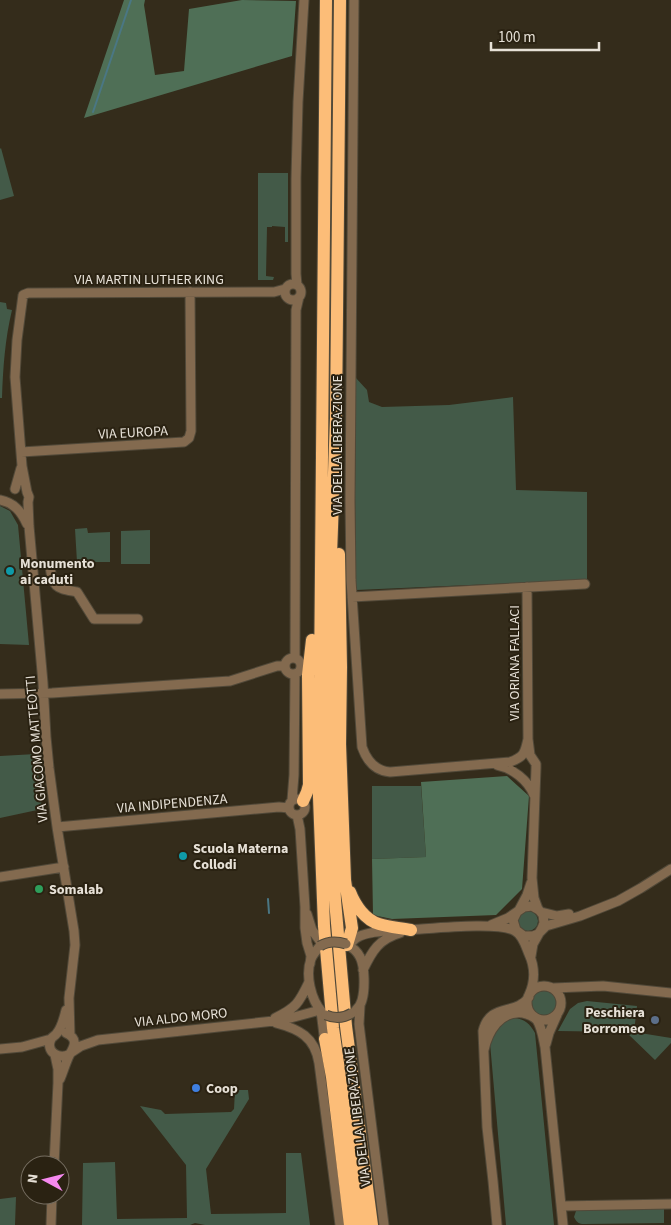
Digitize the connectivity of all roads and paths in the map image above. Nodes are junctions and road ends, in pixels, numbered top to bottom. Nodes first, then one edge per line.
1 (304, 0) edge
2 (326, 0) edge
3 (340, 0) edge
4 (354, 0) edge
5 (190, 292) junction
6 (292, 292) junction
7 (24, 295) joint
8 (322, 418) junction
9 (336, 418) junction
10 (21, 452) junction
11 (22, 466) junction
12 (13, 490) junction
13 (26, 492) junction
14 (0, 498) edge
15 (28, 502) junction
16 (14, 505) junction
17 (28, 526) junction
18 (50, 568) dead end
19 (585, 584) dead end
20 (527, 588) junction
21 (352, 597) junction
22 (138, 619) dead end
23 (295, 658) junction
24 (285, 666) junction
25 (295, 674) junction
26 (44, 693) junction
27 (0, 694) edge
28 (528, 739) junction
29 (519, 758) junction
30 (532, 758) junction
31 (492, 764) junction
32 (535, 772) junction
33 (517, 775) junction
34 (535, 797) junction
35 (297, 806) junction
36 (57, 827) junction
37 (64, 868) junction
38 (671, 869) edge
39 (0, 877) edge
40 (532, 878) junction
41 (345, 880) junction
42 (305, 907) junction
43 (518, 911) junction
44 (539, 911) junction
45 (592, 911) junction
46 (489, 926) junction
47 (411, 930) junction
48 (540, 931) junction
49 (518, 933) junction
50 (322, 944) junction
51 (347, 945) junction
52 (531, 956) junction
53 (310, 964) junction
54 (534, 969) junction
55 (363, 970) junction
56 (310, 982) junction
57 (550, 987) junction
58 (581, 987) junction
59 (671, 993) edge
60 (529, 996) junction
61 (69, 998) junction
62 (360, 1006) junction
63 (560, 1010) junction
64 (322, 1012) junction
65 (268, 1022) junction
66 (71, 1036) junction
67 (54, 1037) junction
68 (325, 1039) junction
69 (98, 1040) junction
70 (22, 1047) junction
71 (545, 1047) junction
72 (0, 1049) edge
73 (484, 1050) junction
74 (54, 1053) junction
75 (71, 1053) junction
76 (319, 1066) junction
77 (58, 1084) junction
78 (54, 1155) edge
79 (671, 1204) edge
80 (52, 1205) edge
81 (561, 1206) junction
82 (51, 1225) edge
83 (340, 1225) edge
84 (350, 1225) edge
85 (361, 1225) edge
86 (372, 1225) edge
87 (384, 1225) edge
88 (497, 1225) edge
89 (563, 1225) edge

1 - 6 street
2 - 8 highway
3 - 9 highway
4 - 21 street, VIA DELLA LIBERAZIONE
5 - 6 street, VIA MARTIN LUTHER KING
5 - 7 street, VIA MARTIN LUTHER KING
5 - 10 street, VIA EUROPA
6 - 23 street
7 - 10 street, VIA GIACOMO MATTEOTTI
8 - 35 highway
8 - 85 highway
9 - 41 highway
9 - 86 highway
10 - 11 street, VIA GIACOMO MATTEOTTI
11 - 12 street
11 - 13 street, VIA GIACOMO MATTEOTTI
12 - 13 street
12 - 14 street
12 - 16 street
13 - 15 street, VIA GIACOMO MATTEOTTI
14 - 16 street
15 - 16 street
15 - 17 street, VIA GIACOMO MATTEOTTI
16 - 17 street, VIA GIACOMO MATTEOTTI
17 - 26 street, VIA GIACOMO MATTEOTTI
18 - 22 street
19 - 20 street
20 - 21 street
20 - 28 street, VIA ORIANA FALLACI
21 - 31 street, VIA DELLA LIBERAZIONE
23 - 24 street
23 - 25 street
24 - 25 street
24 - 26 street
25 - 35 street
26 - 27 street
26 - 36 street, VIA GIACOMO MATTEOTTI
28 - 29 street
28 - 30 street
29 - 30 street
29 - 31 street, VIA DELLA LIBERAZIONE
29 - 33 street
30 - 32 street
31 - 33 street, VIA DELLA LIBERAZIONE
32 - 33 street
32 - 34 street
33 - 34 street
34 - 40 street
35 - 36 street, VIA INDIPENDENZA
35 - 42 street
36 - 37 street, VIA GIACOMO MATTEOTTI
37 - 39 street
37 - 61 street, VIA GIACOMO MATTEOTTI
38 - 45 street
40 - 43 street
40 - 44 street
41 - 47 highway
41 - 51 highway
42 - 50 street
42 - 53 street
43 - 44 street
43 - 46 street
43 - 49 street
44 - 45 street
44 - 48 street
45 - 48 street
46 - 47 street
46 - 49 street
47 - 51 street
47 - 55 street
48 - 49 street
48 - 52 street
49 - 52 street
50 - 51 street, bridge
50 - 53 street
51 - 55 street
52 - 54 street
53 - 56 street
54 - 57 street
54 - 60 street
55 - 62 street
56 - 64 street
56 - 65 street, VIA ALDO MORO
57 - 58 street
57 - 60 street
57 - 63 street
58 - 59 street
58 - 63 street
60 - 63 street
60 - 73 street
61 - 66 street, VIA GIACOMO MATTEOTTI
61 - 67 street, VIA GIACOMO MATTEOTTI
62 - 64 street, bridge
62 - 87 street, VIA DELLA LIBERAZIONE
63 - 71 street
64 - 65 street, VIA ALDO MORO
64 - 68 street
65 - 69 street, VIA ALDO MORO
65 - 76 street, VIA DELLA LIBERAZIONE
66 - 67 street
66 - 69 street, VIA ALDO MORO
66 - 75 street
67 - 70 street
67 - 74 street
68 - 76 street, VIA DELLA LIBERAZIONE
68 - 84 highway
69 - 75 street, VIA ALDO MORO
70 - 72 street
70 - 74 street
71 - 73 street
71 - 81 street
73 - 88 street
74 - 75 street
74 - 77 street
75 - 77 street
76 - 83 street, VIA DELLA LIBERAZIONE
77 - 78 street
79 - 81 street
80 - 82 street
81 - 89 street

